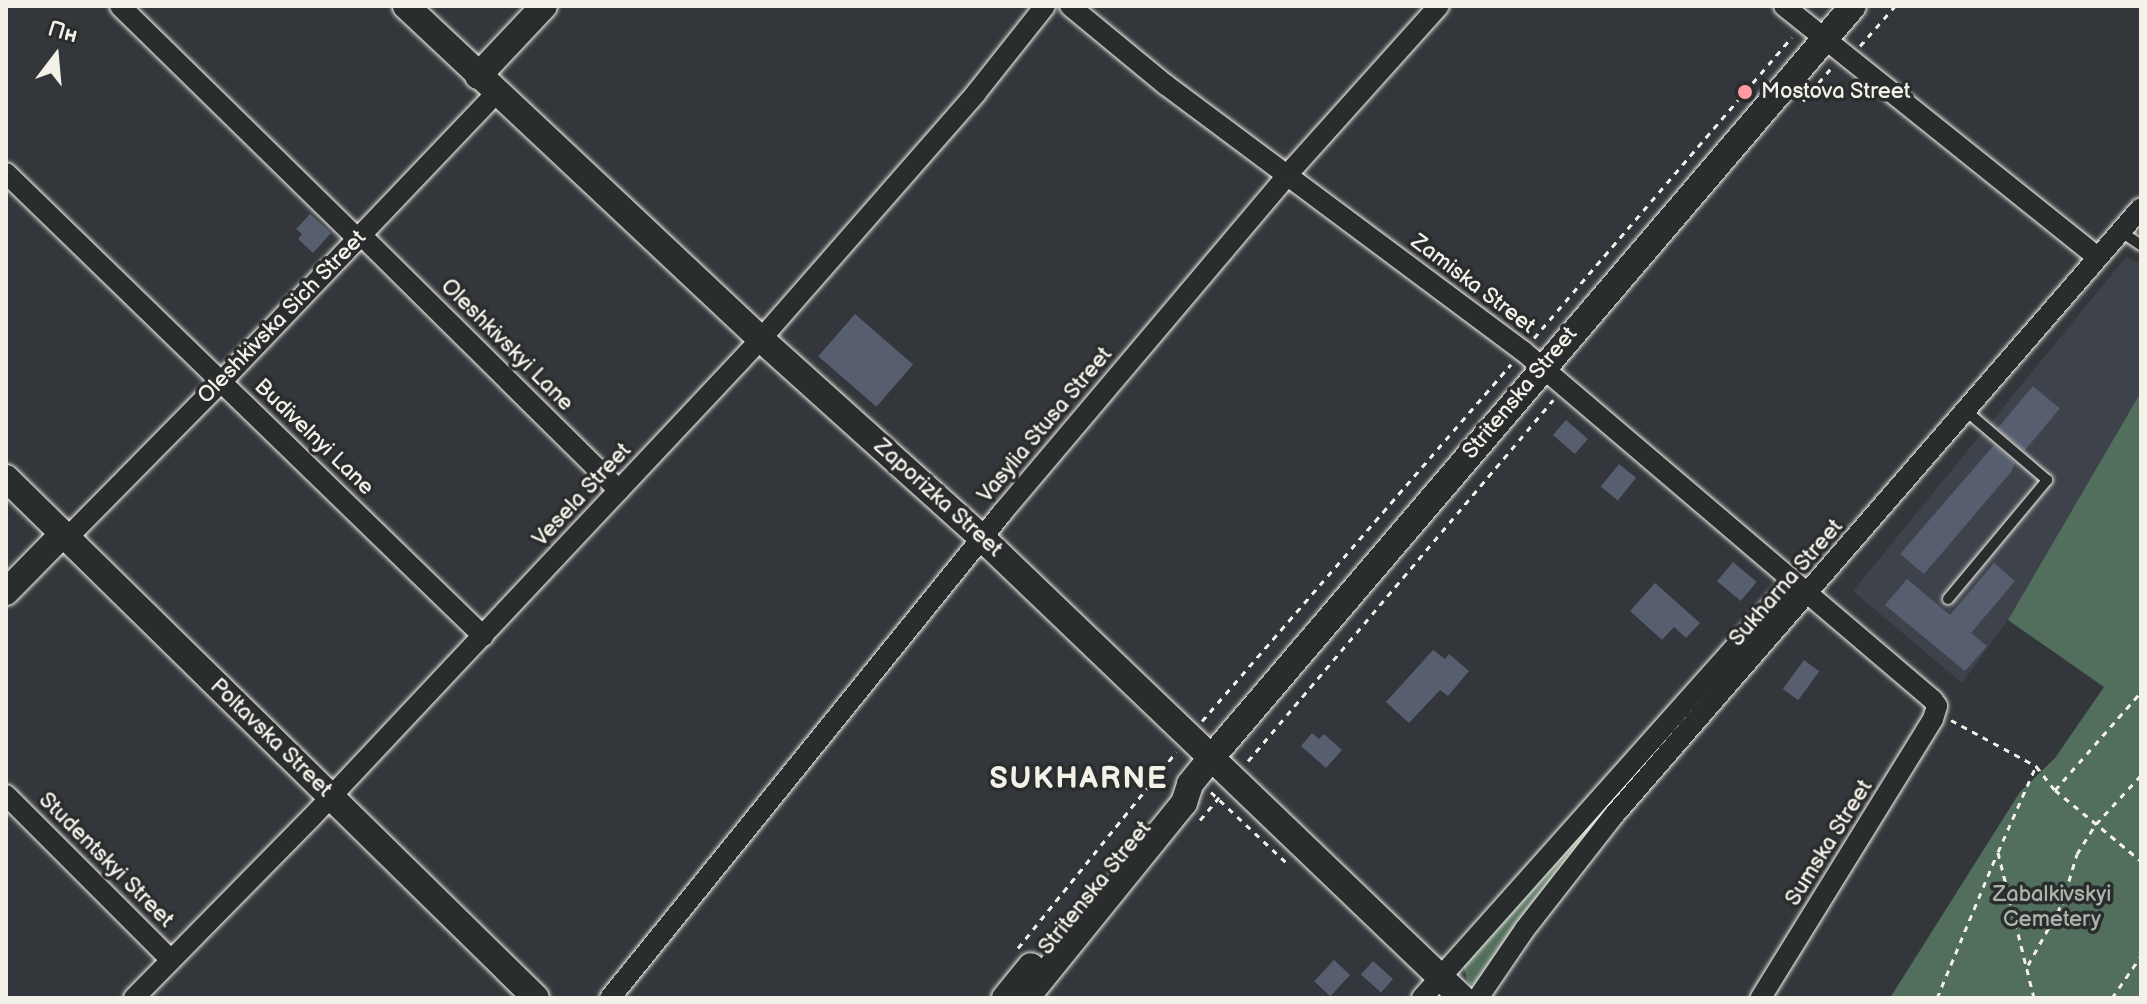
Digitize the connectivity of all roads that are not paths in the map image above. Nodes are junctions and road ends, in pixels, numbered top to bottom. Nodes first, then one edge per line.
1 (120, 6) edge
2 (406, 6) edge
3 (544, 6) edge
4 (1045, 6) edge
5 (1070, 6) edge
6 (1439, 6) edge
7 (1784, 6) edge
8 (1853, 6) edge
9 (1815, 30) junction
10 (487, 84) junction
11 (6, 173) edge
12 (1288, 174) junction
13 (2141, 208) edge
14 (2120, 231) junction
15 (359, 236) junction
16 (2141, 245) edge
17 (2096, 256) junction
18 (761, 339) junction
19 (1532, 359) junction
20 (222, 381) junction
21 (1965, 410) junction
22 (6, 478) edge
23 (619, 490) junction
24 (65, 536) junction
25 (982, 538) junction
26 (1801, 588) junction
27 (6, 592) edge
28 (1948, 599) dead end
29 (483, 636) junction
30 (1937, 713) joint
31 (1199, 773) junction
32 (6, 795) edge
33 (331, 797) junction
34 (1608, 808) junction
35 (171, 960) junction
36 (1441, 977) junction
37 (134, 998) edge
38 (536, 998) edge
39 (610, 998) edge
40 (1005, 998) edge
41 (1026, 998) edge
42 (1422, 998) edge
43 (1462, 998) edge
44 (1478, 998) edge
45 (1761, 998) edge

1 - 15 street, Oleshkivskyi Lane
2 - 10 main road, Zaporizka Street
3 - 10 main road, Oleshkivska Sich Street
4 - 18 street, Vesela Street
5 - 12 street, Zamiska Street
6 - 12 street, Vasylia Stusa Street
7 - 9 street
8 - 9 main road, Stritenska Street
9 - 17 street
9 - 19 main road, Stritenska Street
10 - 15 street, Oleshkivska Sich Street
10 - 18 main road, Zaporizka Street
11 - 20 street, Budivelnyi Lane
12 - 19 street, Zamiska Street
12 - 25 street, Vasylia Stusa Street
13 - 14 street, Sukharna Street
14 - 16 lane
14 - 17 street, Sukharna Street
15 - 20 street, Oleshkivska Sich Street
15 - 23 street, Oleshkivskyi Lane
17 - 21 street, Sukharna Street
18 - 23 street, Vesela Street
18 - 25 main road, Zaporizka Street
19 - 26 street, Zamiska Street
19 - 31 main road, Stritenska Street
20 - 24 street, Oleshkivska Sich Street
20 - 29 street, Budivelnyi Lane
21 - 26 street, Sukharna Street
21 - 28 lane
22 - 24 main road, Poltavska Street
23 - 29 street, Vesela Street
24 - 27 main road, Oleshkivska Sich Street
24 - 33 main road, Poltavska Street
25 - 31 main road, Zaporizka Street
25 - 39 street, Vasylia Stusa Street
26 - 30 street, Zamiska Street
26 - 34 street, Sukharna Street
29 - 33 street, Vesela Street
30 - 45 street, Sumska Street
31 - 36 main road, Zaporizka Street
31 - 40 main road, Stritenska Street
31 - 41 main road, Stritenska Street
32 - 35 street, Studentskyi Street
33 - 35 street, Vesela Street
33 - 38 main road, Poltavska Street
34 - 36 street, Sukharna Street
34 - 44 street, Sukharna Street
35 - 37 street, Vesela Street
36 - 42 street, Sukharna Street
36 - 43 main road, Zaporizka Street

